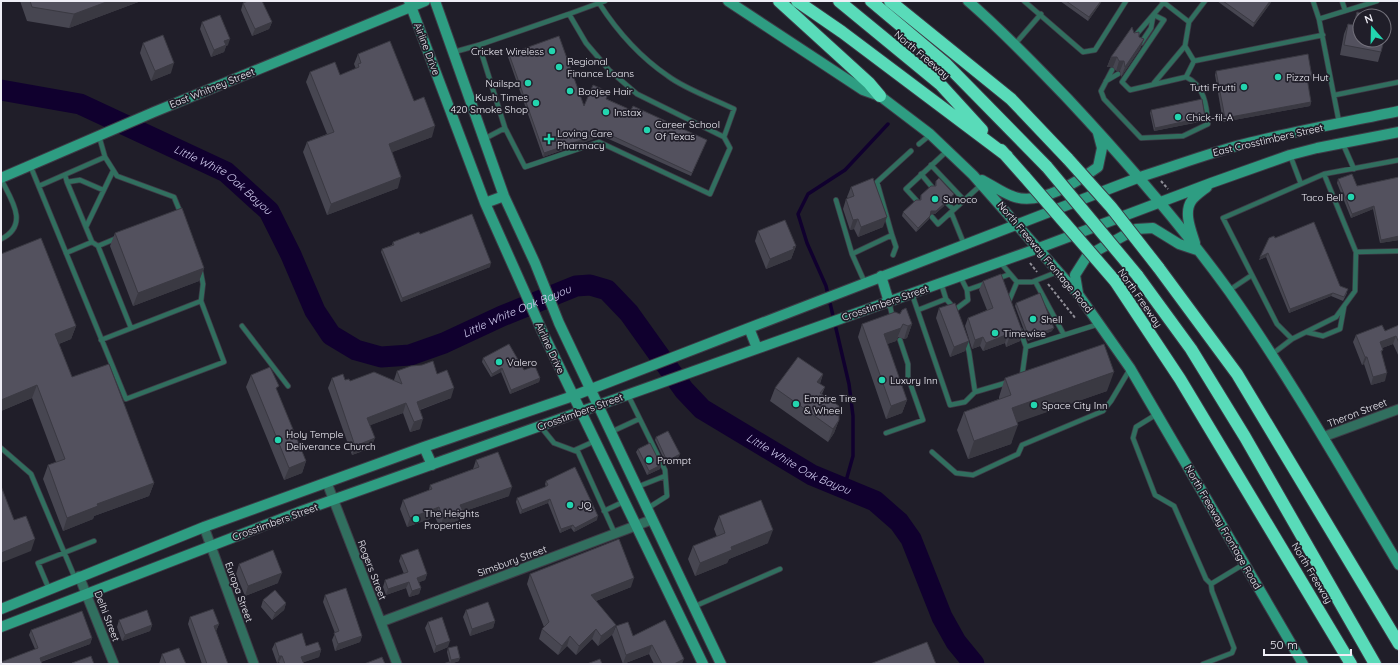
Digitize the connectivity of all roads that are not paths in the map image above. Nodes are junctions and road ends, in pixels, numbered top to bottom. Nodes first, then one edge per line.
1 (425, 1) edge
2 (435, 1) edge
3 (605, 1) edge
4 (728, 1) edge
5 (779, 1) edge
6 (796, 1) edge
7 (839, 1) edge
8 (871, 1) edge
9 (890, 1) edge
10 (968, 1) edge
11 (1024, 1) edge
12 (1126, 1) edge
13 (1164, 1) edge
14 (1205, 1) edge
15 (1313, 1) edge
16 (1342, 1) edge
17 (1377, 1) edge
18 (599, 3) junction
19 (410, 4) edge
20 (1344, 10) junction
21 (569, 14) junction
22 (1041, 14) junction
23 (1153, 16) junction
24 (1319, 19) junction
25 (1189, 22) junction
26 (1322, 35) junction
27 (1132, 40) edge
28 (1015, 44) junction
29 (479, 45) junction
30 (1139, 45) edge
31 (1185, 46) junction
32 (453, 52) junction
33 (1194, 62) junction
34 (1112, 70) dead end
35 (1118, 74) dead end
36 (1186, 77) junction
37 (1105, 82) junction
38 (1399, 82) edge
39 (1154, 84) junction
40 (1335, 94) junction
41 (880, 96) junction
42 (1399, 111) edge
43 (1339, 124) junction
44 (505, 128) junction
45 (1097, 130) junction
46 (1399, 132) edge
47 (930, 134) junction
48 (95, 137) junction
49 (724, 137) junction
50 (484, 139) junction
51 (1342, 142) junction
52 (919, 144) dead end
53 (947, 150) junction
54 (911, 151) dead end
55 (1290, 155) junction
56 (1007, 156) junction
57 (105, 157) junction
58 (1399, 160) edge
59 (30, 165) junction
60 (931, 165) junction
61 (1354, 169) junction
62 (113, 171) junction
63 (921, 174) junction
64 (1324, 174) junction
65 (65, 175) junction
66 (973, 175) junction
67 (1140, 177) junction
68 (1, 178) edge
69 (67, 182) junction
70 (1211, 183) junction
71 (982, 184) junction
72 (1301, 184) junction
73 (39, 186) junction
74 (932, 187) edge
75 (103, 190) junction
76 (504, 196) junction
77 (836, 200) dead end
78 (964, 200) junction
79 (917, 201) edge
80 (1161, 202) junction
81 (485, 203) junction
82 (947, 203) edge
83 (952, 211) junction
84 (932, 217) edge
85 (183, 221) edge
86 (1018, 224) junction
87 (86, 227) junction
88 (126, 235) edge
89 (892, 235) junction
90 (1, 239) edge
91 (92, 242) junction
92 (964, 244) junction
93 (98, 246) junction
94 (1039, 248) junction
95 (1197, 250) junction
96 (1399, 251) edge
97 (1356, 252) junction
98 (66, 253) junction
99 (852, 254) junction
100 (892, 255) dead end
101 (1000, 262) junction
102 (199, 266) edge
103 (1058, 271) junction
104 (1010, 274) junction
105 (1252, 275) junction
106 (881, 276) junction
107 (960, 276) junction
108 (1035, 281) junction
109 (1017, 282) junction
110 (864, 283) junction
111 (941, 283) junction
112 (967, 290) junction
113 (1228, 291) junction
114 (912, 294) junction
115 (1078, 294) junction
116 (946, 299) junction
117 (201, 301) junction
118 (889, 302) junction
119 (1345, 305) junction
120 (1011, 306) edge
121 (956, 309) junction
122 (918, 310) junction
123 (958, 316) edge
124 (894, 324) edge
125 (1099, 324) junction
126 (242, 326) dead end
127 (1018, 327) edge
128 (131, 328) junction
129 (749, 328) junction
130 (1306, 332) junction
131 (1064, 335) junction
132 (965, 337) edge
133 (1292, 339) junction
134 (101, 340) junction
135 (900, 340) edge
136 (1026, 347) junction
137 (757, 348) junction
138 (1271, 355) junction
139 (1130, 368) junction
140 (288, 386) dead end
141 (591, 389) junction
142 (975, 392) junction
143 (628, 395) junction
144 (573, 396) junction
145 (599, 406) junction
146 (1399, 408) edge
147 (582, 412) junction
148 (1157, 414) junction
149 (639, 419) junction
150 (541, 426) junction
151 (611, 432) junction
152 (886, 433) dead end
153 (1323, 437) junction
154 (595, 441) junction
155 (424, 447) junction
156 (1, 448) edge
157 (575, 450) junction
158 (932, 452) dead end
159 (432, 465) junction
160 (665, 476) junction
161 (327, 483) junction
162 (636, 487) junction
163 (334, 500) junction
164 (623, 502) junction
165 (646, 509) junction
166 (604, 511) junction
167 (651, 520) junction
168 (204, 527) junction
169 (635, 527) junction
170 (615, 534) junction
171 (94, 541) dead end
172 (211, 546) junction
173 (65, 553) junction
174 (1244, 564) junction
175 (1399, 565) edge
176 (780, 569) dead end
177 (77, 577) junction
178 (1211, 584) junction
179 (49, 589) junction
180 (86, 593) junction
181 (693, 607) junction
182 (1, 609) edge
183 (1349, 621) junction
184 (381, 622) junction
185 (1, 627) edge
186 (1399, 644) edge
187 (114, 664) edge
188 (254, 664) edge
189 (397, 664) edge
190 (703, 664) edge
191 (721, 664) edge
192 (1203, 664) edge
193 (1303, 664) edge
194 (1352, 664) edge
195 (1368, 664) edge
196 (1376, 664) edge

1 - 19 main road, East Whitney Street
2 - 32 main road, Airline Drive
3 - 18 lane
4 - 41 main road, North Freeway Frontage Road
5 - 41 highway
6 - 56 highway
7 - 56 highway, North Freeway
8 - 183 highway, North Freeway, bridge
9 - 186 highway, North Freeway, bridge
10 - 28 main road
11 - 22 lane
12 - 22 lane
13 - 23 lane
13 - 25 lane
14 - 25 lane
15 - 24 lane
16 - 20 lane
17 - 20 lane
18 - 21 lane
18 - 49 lane
19 - 48 main road, East Whitney Street
19 - 81 main road, Airline Drive
20 - 24 lane
21 - 29 lane
21 - 49 lane
22 - 28 lane
23 - 27 lane
23 - 30 lane
23 - 39 lane
24 - 26 lane
25 - 31 lane
26 - 33 lane
26 - 40 lane
28 - 45 main road
29 - 32 lane
29 - 44 lane
31 - 33 lane
31 - 39 lane
32 - 50 main road, Airline Drive
33 - 36 lane
34 - 37 lane
35 - 37 lane
36 - 37 lane
36 - 39 lane
38 - 40 lane
40 - 43 lane
41 - 47 main road, North Freeway Frontage Road
42 - 43 main road, East Crosstimbers Street
43 - 51 main road
43 - 67 main road, East Crosstimbers Street
44 - 49 lane
44 - 50 lane
45 - 66 main road
45 - 67 main road
46 - 51 main road, East Crosstimbers Street
47 - 52 lane
47 - 53 main road, North Freeway Frontage Road
48 - 57 lane
48 - 59 main road, East Whitney Street
50 - 76 main road, Airline Drive
51 - 55 main road, East Crosstimbers Street
51 - 61 lane
53 - 60 lane
53 - 66 main road, North Freeway Frontage Road
54 - 89 lane
55 - 70 main road, East Crosstimbers Street
55 - 72 lane
56 - 194 highway, North Freeway, bridge
57 - 62 lane
57 - 65 lane
58 - 61 lane
59 - 68 main road, East Whitney Street
59 - 73 lane
60 - 63 lane
60 - 78 lane
61 - 64 lane
62 - 75 lane
62 - 85 lane
63 - 74 lane
63 - 79 lane
64 - 72 lane
64 - 97 lane
65 - 69 lane
65 - 73 lane
66 - 71 main road, North Freeway Frontage Road
67 - 80 main road
67 - 86 main road, Crosstimbers Street
68 - 90 lane
69 - 75 lane
69 - 87 lane
70 - 80 main road, East Crosstimbers Street
70 - 95 main road
71 - 78 lane
71 - 86 main road, North Freeway Frontage Road
72 - 105 lane
73 - 98 lane
75 - 87 lane
76 - 81 main road
76 - 141 main road, Airline Drive
77 - 99 lane
78 - 83 lane
80 - 94 main road, Crosstimbers Street
80 - 95 main road
81 - 144 main road, Airline Drive
82 - 83 lane
83 - 84 lane
83 - 92 lane
86 - 92 main road, Crosstimbers Street
86 - 94 main road, North Freeway Frontage Road
87 - 91 lane
88 - 93 lane
89 - 99 lane
89 - 100 lane
91 - 93 lane
91 - 98 lane
92 - 106 main road, Crosstimbers Street
93 - 128 lane
94 - 101 main road, Crosstimbers Street
94 - 103 main road, North Freeway Frontage Road
95 - 113 main road
95 - 115 main road
96 - 97 lane
97 - 119 lane
98 - 134 lane
99 - 110 lane
101 - 104 lane
101 - 107 main road, Crosstimbers Street
102 - 117 lane
103 - 108 lane
103 - 115 main road, North Freeway Frontage Road
104 - 109 lane
104 - 112 lane
105 - 113 lane
105 - 133 lane
106 - 110 main road, Crosstimbers Street
106 - 118 main road
107 - 111 main road, Crosstimbers Street
107 - 112 lane
108 - 109 lane
108 - 131 lane
109 - 120 lane
110 - 129 main road, Crosstimbers Street
111 - 114 main road, Crosstimbers Street
111 - 116 lane
112 - 121 lane
113 - 138 main road
114 - 118 main road, Crosstimbers Street
114 - 122 lane
115 - 125 main road, North Freeway Frontage Road
116 - 121 lane
116 - 122 lane
117 - 128 lane
117 - 134 lane
118 - 124 lane
118 - 137 main road, Crosstimbers Street
119 - 130 lane
119 - 130 lane
121 - 123 lane
122 - 142 lane
125 - 131 lane
125 - 139 main road, North Freeway Frontage Road
126 - 140 lane
127 - 136 lane
128 - 134 lane
129 - 137 main road
129 - 141 main road, Crosstimbers Street
130 - 133 lane
131 - 136 lane
132 - 142 lane
133 - 138 lane
135 - 152 lane
136 - 142 lane
137 - 143 main road, Crosstimbers Street
138 - 153 main road
139 - 148 main road, North Freeway Frontage Road
139 - 158 lane
141 - 144 main road, Crosstimbers Street
141 - 145 main road, Airline Drive
143 - 145 main road, Crosstimbers Street
143 - 149 lane
144 - 147 main road, Airline Drive
144 - 155 main road, Crosstimbers Street
145 - 147 main road, Crosstimbers Street
145 - 151 main road, Airline Drive
146 - 153 street, Theron Street
147 - 150 main road, Crosstimbers Street
147 - 154 main road, Airline Drive
148 - 174 main road, North Freeway Frontage Road
148 - 178 lane
149 - 151 lane
149 - 160 lane
150 - 157 lane
150 - 159 main road, Crosstimbers Street
151 - 162 main road, Airline Drive
153 - 175 main road
154 - 157 lane
154 - 164 main road, Airline Drive
155 - 159 main road
155 - 161 main road, Crosstimbers Street
156 - 173 lane
157 - 166 lane
159 - 163 main road, Crosstimbers Street
160 - 162 lane
160 - 165 lane
161 - 163 street, Rogers Street
161 - 168 main road, Crosstimbers Street
162 - 165 main road, Airline Drive
163 - 172 main road, Crosstimbers Street
163 - 184 street, Rogers Street
164 - 166 lane
164 - 169 main road, Airline Drive
165 - 167 main road, Airline Drive
166 - 170 lane
167 - 169 street, Simsbury Street
167 - 181 main road, Airline Drive
168 - 172 street, Europa Street
168 - 177 main road, Crosstimbers Street
169 - 170 street, Simsbury Street
169 - 190 main road, Airline Drive
170 - 184 street, Simsbury Street
171 - 173 lane
172 - 180 main road, Crosstimbers Street
172 - 188 street, Europa Street
173 - 177 lane
173 - 179 lane
174 - 178 lane
174 - 193 main road, North Freeway Frontage Road
176 - 181 lane
177 - 179 main road, Crosstimbers Street
177 - 180 street, Delhi Street
178 - 192 lane
179 - 182 main road, Crosstimbers Street
180 - 185 main road, Crosstimbers Street
180 - 187 street, Delhi Street
181 - 191 main road, Airline Drive
183 - 195 highway
183 - 196 highway, North Freeway
184 - 189 street, Rogers Street

